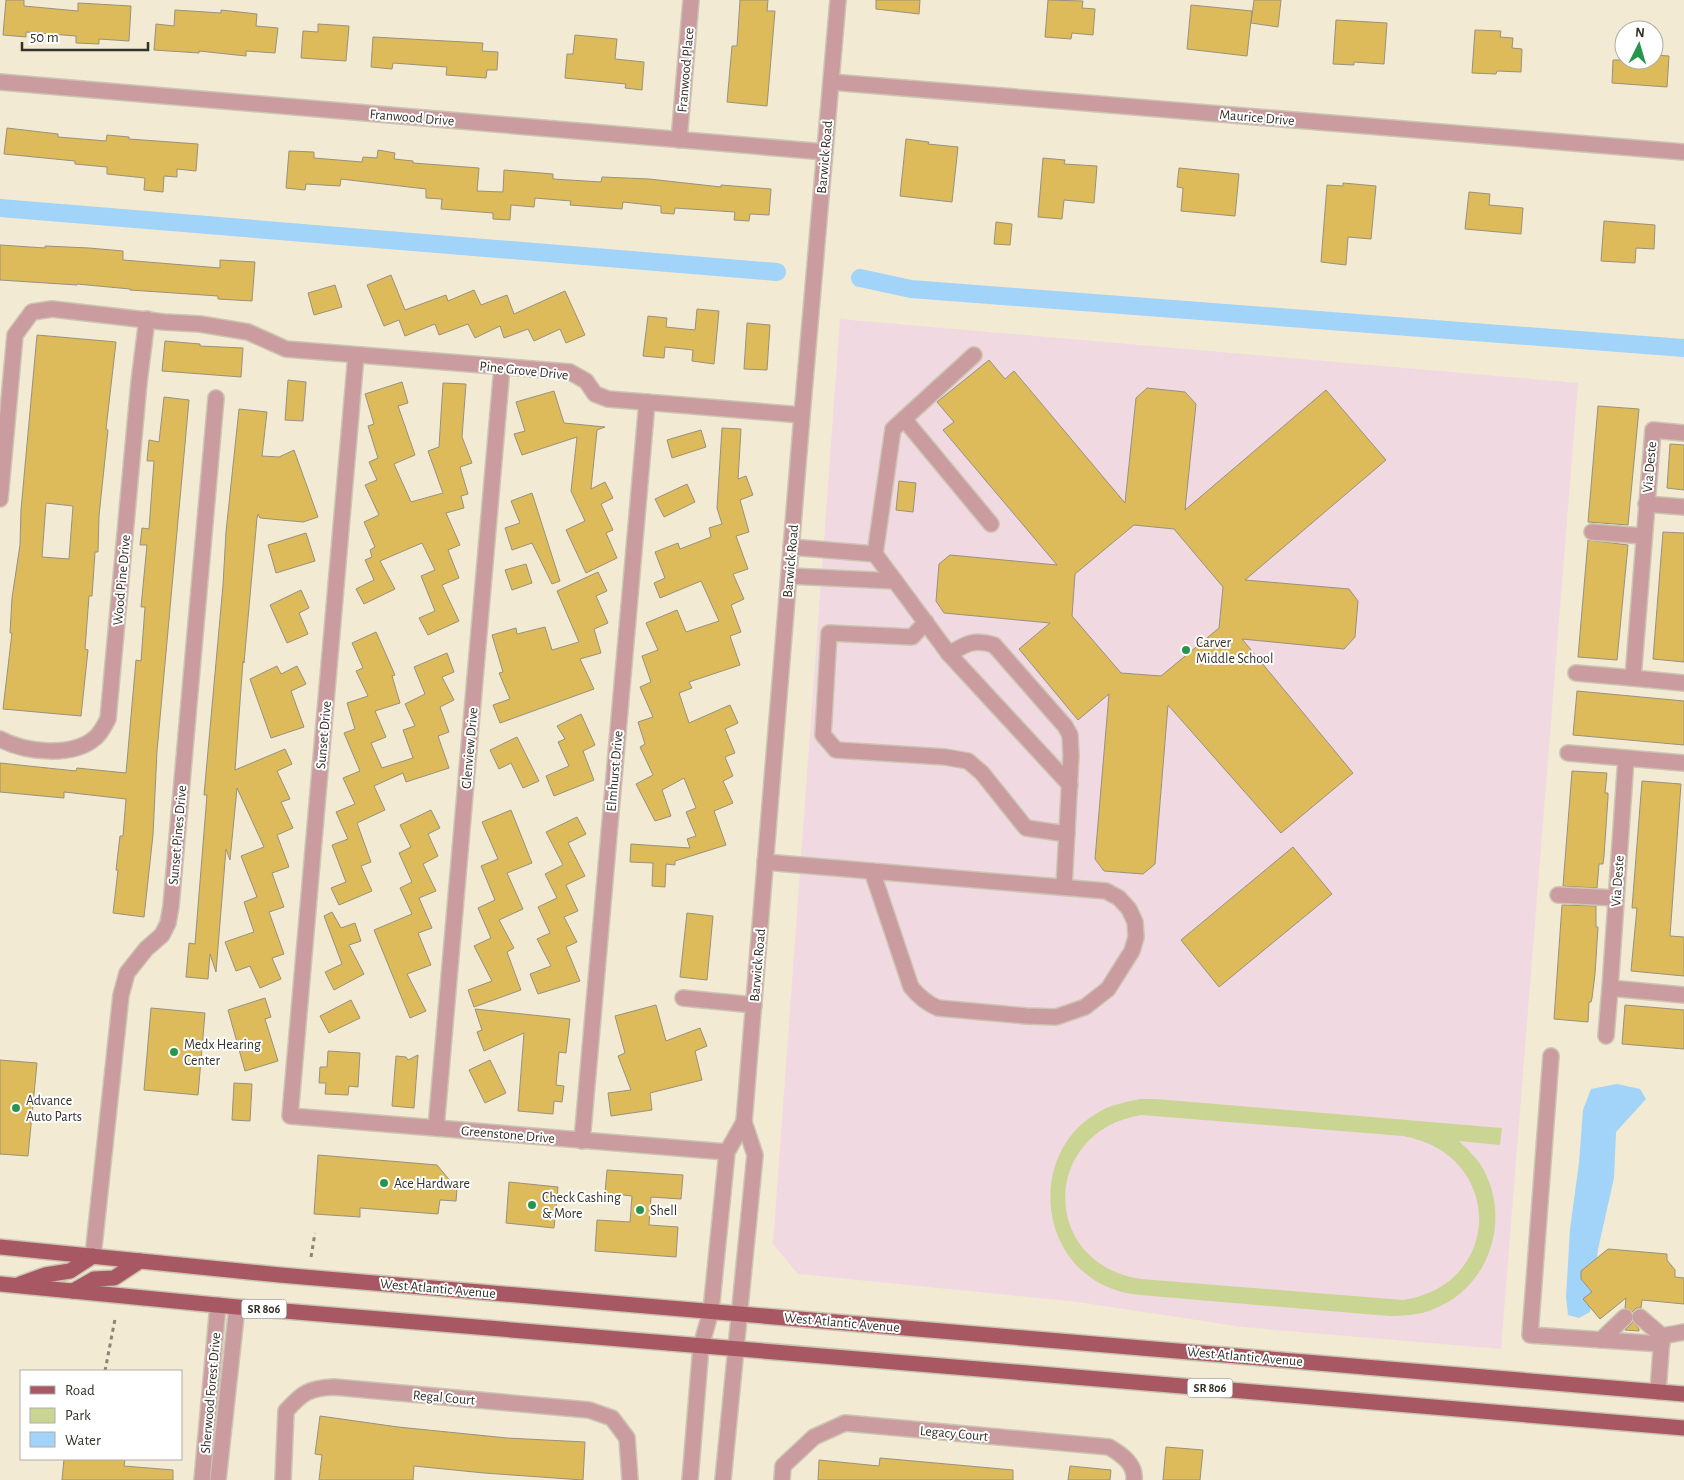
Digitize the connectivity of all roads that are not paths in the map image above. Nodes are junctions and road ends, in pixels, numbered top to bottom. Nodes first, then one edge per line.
1 (692, 0) edge
2 (838, 0) edge
3 (0, 82) edge
4 (831, 82) junction
5 (679, 140) junction
6 (825, 152) junction
7 (1684, 152) edge
8 (147, 319) junction
9 (356, 355) junction
10 (974, 355) dead end
11 (502, 367) junction
12 (216, 398) dead end
13 (647, 402) junction
14 (802, 415) junction
15 (904, 419) junction
16 (1684, 433) edge
17 (0, 500) edge
18 (1646, 504) junction
19 (1684, 507) edge
20 (991, 524) dead end
21 (1592, 532) dead end
22 (1643, 536) junction
23 (791, 547) junction
24 (875, 554) junction
25 (789, 576) junction
26 (895, 581) junction
27 (926, 622) junction
28 (949, 654) junction
29 (1576, 673) dead end
30 (1632, 678) junction
31 (1684, 682) edge
32 (0, 739) edge
33 (1568, 754) dead end
34 (1626, 758) junction
35 (1684, 763) edge
36 (1070, 785) junction
37 (1067, 834) junction
38 (765, 862) junction
39 (872, 871) junction
40 (1064, 887) junction
41 (1558, 895) dead end
42 (1615, 898) junction
43 (1610, 988) junction
44 (1684, 995) edge
45 (683, 998) dead end
46 (754, 1006) junction
47 (1606, 1036) dead end
48 (1551, 1056) dead end
49 (290, 1116) joint
50 (744, 1122) junction
51 (436, 1128) junction
52 (582, 1141) junction
53 (727, 1152) junction
54 (0, 1247) edge
55 (93, 1256) junction
56 (140, 1261) junction
57 (0, 1284) edge
58 (17, 1285) junction
59 (73, 1291) junction
60 (218, 1305) junction
61 (237, 1307) junction
62 (711, 1310) junction
63 (739, 1313) junction
64 (1625, 1317) dead end
65 (1640, 1318) dead end
66 (1684, 1332) edge
67 (1601, 1340) junction
68 (1662, 1340) junction
69 (701, 1346) junction
70 (736, 1349) junction
71 (1658, 1392) junction
72 (1684, 1394) edge
73 (1684, 1428) edge
74 (202, 1480) edge
75 (218, 1480) edge
76 (284, 1480) edge
77 (630, 1480) edge
78 (690, 1480) edge
79 (723, 1480) edge
80 (782, 1480) edge
81 (1134, 1480) edge

1 - 5 street, Franwood Place
2 - 4 street, Barwick Road
3 - 5 street, Franwood Drive
4 - 6 street, Barwick Road
4 - 7 street, Maurice Drive
5 - 6 street, Franwood Drive
6 - 14 street, Barwick Road
8 - 9 street
8 - 17 street
8 - 32 street, Wood Pine Drive
9 - 11 street, Pine Grove Drive
9 - 49 street, Sunset Drive
10 - 15 street
11 - 13 street, Pine Grove Drive
11 - 51 street, Glenview Drive
12 - 55 street, Sunset Pines Drive
13 - 14 street, Pine Grove Drive
13 - 52 street, Elmhurst Drive
14 - 23 street, Barwick Road
15 - 20 street
15 - 24 street
16 - 18 street, Via Deste
18 - 19 street, Via Deste
18 - 22 street, Via Deste
21 - 22 street
22 - 30 street, Via Deste
23 - 24 street
23 - 25 street, Barwick Road
24 - 26 street
25 - 26 street
25 - 38 street, Barwick Road
26 - 27 street
27 - 28 street
27 - 37 street
28 - 36 street
28 - 36 street
29 - 30 street
30 - 31 street
33 - 34 street
34 - 35 street
34 - 42 street, Via Deste
36 - 37 street
37 - 40 street
38 - 39 street
38 - 46 street, Barwick Road
39 - 40 street
39 - 40 street
41 - 42 street
42 - 43 street, Via Deste
43 - 44 street
43 - 47 street, Via Deste
45 - 46 street
46 - 50 street, Barwick Road
48 - 67 street
49 - 51 street, Greenstone Drive
50 - 53 street, Barwick Road
50 - 63 street, Barwick Road
51 - 52 street, Greenstone Drive
52 - 53 street, Greenstone Drive
53 - 62 street, Barwick Road
54 - 55 main road, West Atlantic Avenue
55 - 56 main road, West Atlantic Avenue
55 - 58 main road
56 - 59 main road
56 - 62 main road, West Atlantic Avenue
57 - 58 main road, SR 806
58 - 59 main road, SR 806
59 - 60 main road, SR 806
60 - 61 main road, SR 806
60 - 74 street, Sherwood Forest Drive
61 - 69 main road, SR 806
61 - 75 street, Sherwood Forest Drive
62 - 63 main road, West Atlantic Avenue
62 - 69 street, Barwick Road
63 - 70 street, Barwick Road
63 - 71 main road, West Atlantic Avenue
64 - 67 street
65 - 68 street
66 - 68 street
67 - 68 street
68 - 71 street
69 - 70 main road, SR 806
69 - 78 street
70 - 73 main road, SR 806
70 - 79 street
71 - 72 main road, West Atlantic Avenue
76 - 77 street, Regal Court
80 - 81 street, Legacy Court

